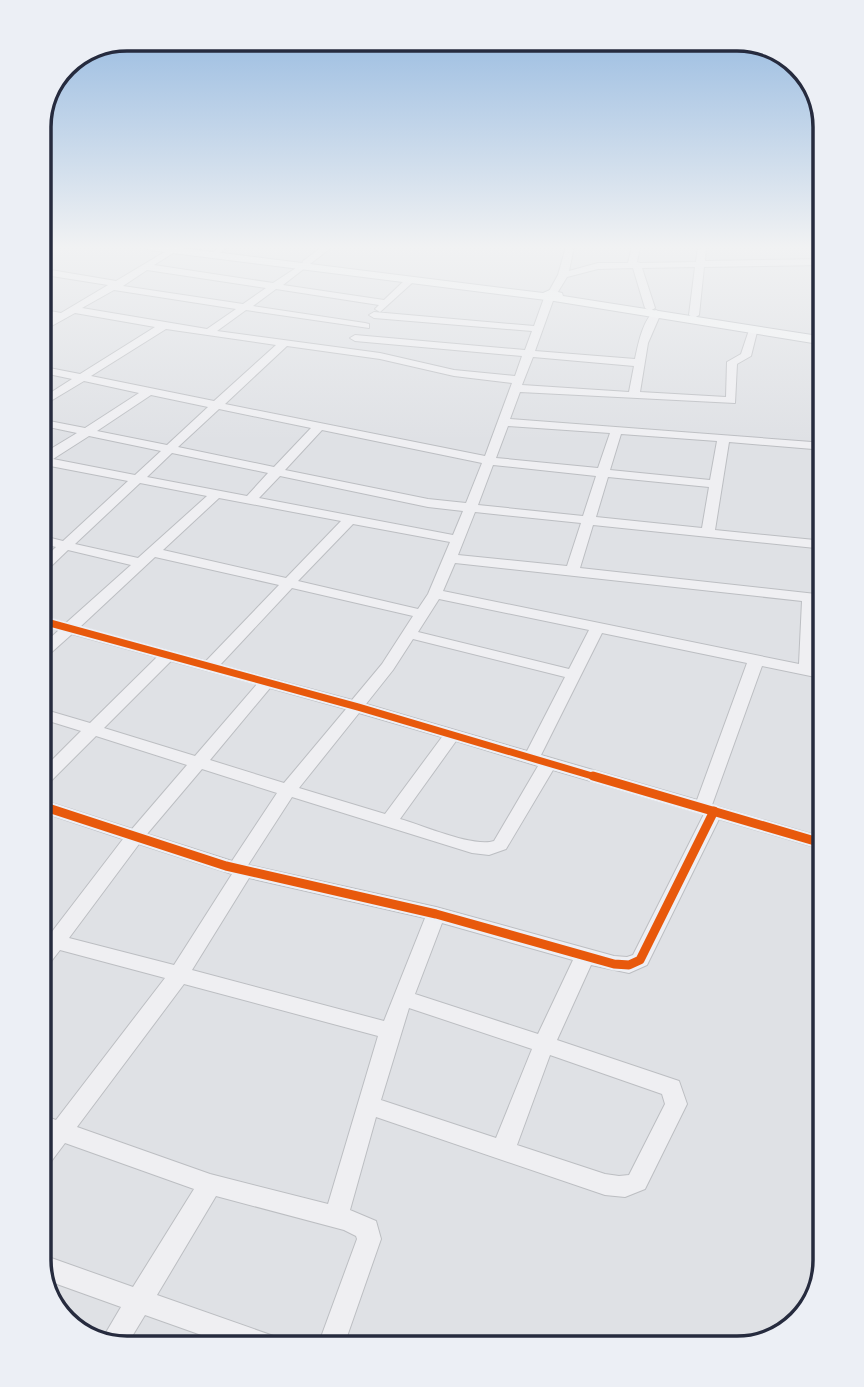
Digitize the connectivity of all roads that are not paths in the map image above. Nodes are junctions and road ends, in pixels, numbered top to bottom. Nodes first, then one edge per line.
1 (71, 312) edge
2 (84, 312) edge
3 (239, 312) edge
4 (274, 312) edge
5 (377, 312) edge
6 (545, 312) edge
7 (652, 312) edge
8 (662, 312) edge
9 (671, 312) edge
10 (51, 314) edge
11 (694, 314) joint
12 (374, 315) junction
13 (62, 316) junction
14 (51, 323) edge
15 (165, 325) junction
16 (365, 327) junction
17 (538, 329) junction
18 (754, 330) junction
19 (208, 333) junction
20 (813, 337) edge
21 (813, 337) edge
22 (355, 338) junction
23 (284, 343) junction
24 (345, 351) junction
25 (530, 352) junction
26 (639, 363) junction
27 (51, 372) edge
28 (80, 378) junction
29 (518, 384) junction
30 (148, 392) junction
31 (634, 395) junction
32 (51, 397) edge
33 (215, 406) junction
34 (504, 422) junction
35 (51, 425) edge
36 (319, 427) junction
37 (86, 432) junction
38 (616, 432) junction
39 (723, 440) junction
40 (813, 445) edge
41 (167, 450) junction
42 (51, 454) edge
43 (489, 461) junction
44 (51, 463) edge
45 (276, 473) junction
46 (603, 473) junction
47 (134, 479) junction
48 (716, 484) junction
49 (216, 494) junction
50 (250, 500) junction
51 (471, 509) junction
52 (350, 519) junction
53 (589, 520) junction
54 (708, 533) junction
55 (459, 540) junction
56 (51, 543) edge
57 (813, 544) edge
58 (65, 546) junction
59 (153, 552) junction
60 (450, 558) junction
61 (51, 559) edge
62 (140, 564) junction
63 (572, 571) junction
64 (288, 583) junction
65 (435, 594) junction
66 (809, 597) junction
67 (813, 598) edge
68 (422, 614) junction
69 (51, 624) edge
70 (598, 627) junction
71 (69, 629) junction
72 (410, 634) junction
73 (51, 645) edge
74 (167, 656) junction
75 (756, 660) junction
76 (209, 667) junction
77 (806, 670) junction
78 (813, 671) edge
79 (575, 675) junction
80 (266, 683) junction
81 (358, 707) junction
82 (51, 717) edge
83 (92, 730) junction
84 (453, 734) junction
85 (541, 760) junction
86 (198, 763) junction
87 (51, 770) edge
88 (287, 791) junction
89 (708, 809) junction
90 (51, 810) edge
91 (389, 821) junction
92 (134, 838) junction
93 (813, 840) edge
94 (240, 870) junction
95 (436, 915) junction
96 (51, 935) edge
97 (51, 941) edge
98 (585, 956) junction
99 (178, 976) junction
100 (403, 998) junction
101 (390, 1031) junction
102 (544, 1044) junction
103 (369, 1105) junction
104 (51, 1126) edge
105 (51, 1129) edge
106 (503, 1151) junction
107 (210, 1184) junction
108 (336, 1217) junction
109 (52, 1270) edge
110 (139, 1300) junction
111 (118, 1336) edge
112 (240, 1336) edge
113 (334, 1336) edge

1 - 13 street
2 - 15 street
3 - 19 street
4 - 16 street
5 - 12 street
6 - 17 street
7 - 26 street
8 - 18 main road
9 - 11 main road
10 - 13 street
11 - 20 main road
12 - 16 street
12 - 17 street
13 - 14 street
15 - 19 street
15 - 28 street
16 - 22 street
17 - 25 street
18 - 21 main road
18 - 31 street
19 - 23 street
22 - 24 street
22 - 25 street
23 - 24 street
23 - 33 street
24 - 29 street
25 - 26 street
25 - 29 street
26 - 31 street
27 - 28 street
28 - 30 street
28 - 32 street
29 - 31 street
29 - 34 street
30 - 33 street
30 - 37 street
33 - 36 street
33 - 41 street
34 - 38 street
34 - 43 street
35 - 37 street
36 - 43 street
36 - 45 street
37 - 41 street
37 - 42 street
38 - 39 street
38 - 46 street
39 - 40 street
39 - 48 street
41 - 45 street
41 - 47 street
43 - 46 street
43 - 51 street
44 - 47 street
45 - 50 street
45 - 51 street
46 - 48 street
46 - 53 street
47 - 49 street
47 - 58 street
48 - 54 street
49 - 50 street
49 - 59 street
50 - 52 street
51 - 53 street
51 - 55 street
52 - 55 street
52 - 64 street
53 - 54 street
53 - 63 street
54 - 57 street
55 - 60 street
56 - 58 street
58 - 61 street
58 - 62 street
59 - 62 street
59 - 64 street
60 - 63 street
60 - 65 street
62 - 71 street
63 - 66 street
64 - 68 street
64 - 76 street
65 - 68 street
65 - 70 street
66 - 67 street
66 - 77 street
68 - 72 street
69 - 71 street
70 - 75 street
70 - 79 street
71 - 73 street
71 - 74 street
72 - 79 street
72 - 81 street
74 - 76 street
74 - 83 street
75 - 77 street
75 - 89 street
76 - 80 street
77 - 78 street
79 - 85 street
80 - 81 street
80 - 86 street
81 - 84 street
81 - 88 street
82 - 83 street
83 - 86 street
83 - 87 street
84 - 85 street
84 - 91 street
85 - 89 street
85 - 91 street
86 - 88 street
86 - 92 street
88 - 91 street
88 - 94 street
89 - 93 street
89 - 98 street
90 - 92 street
92 - 94 street
92 - 96 street
94 - 95 street
94 - 99 street
95 - 98 street
95 - 100 street
97 - 99 street
98 - 102 street
99 - 101 street
99 - 104 street
100 - 101 street
100 - 102 street
101 - 103 street
102 - 106 street
102 - 106 street
103 - 106 street
103 - 108 street
105 - 107 street
107 - 108 street
107 - 110 street
108 - 113 street
109 - 110 street
110 - 111 street
110 - 112 street

